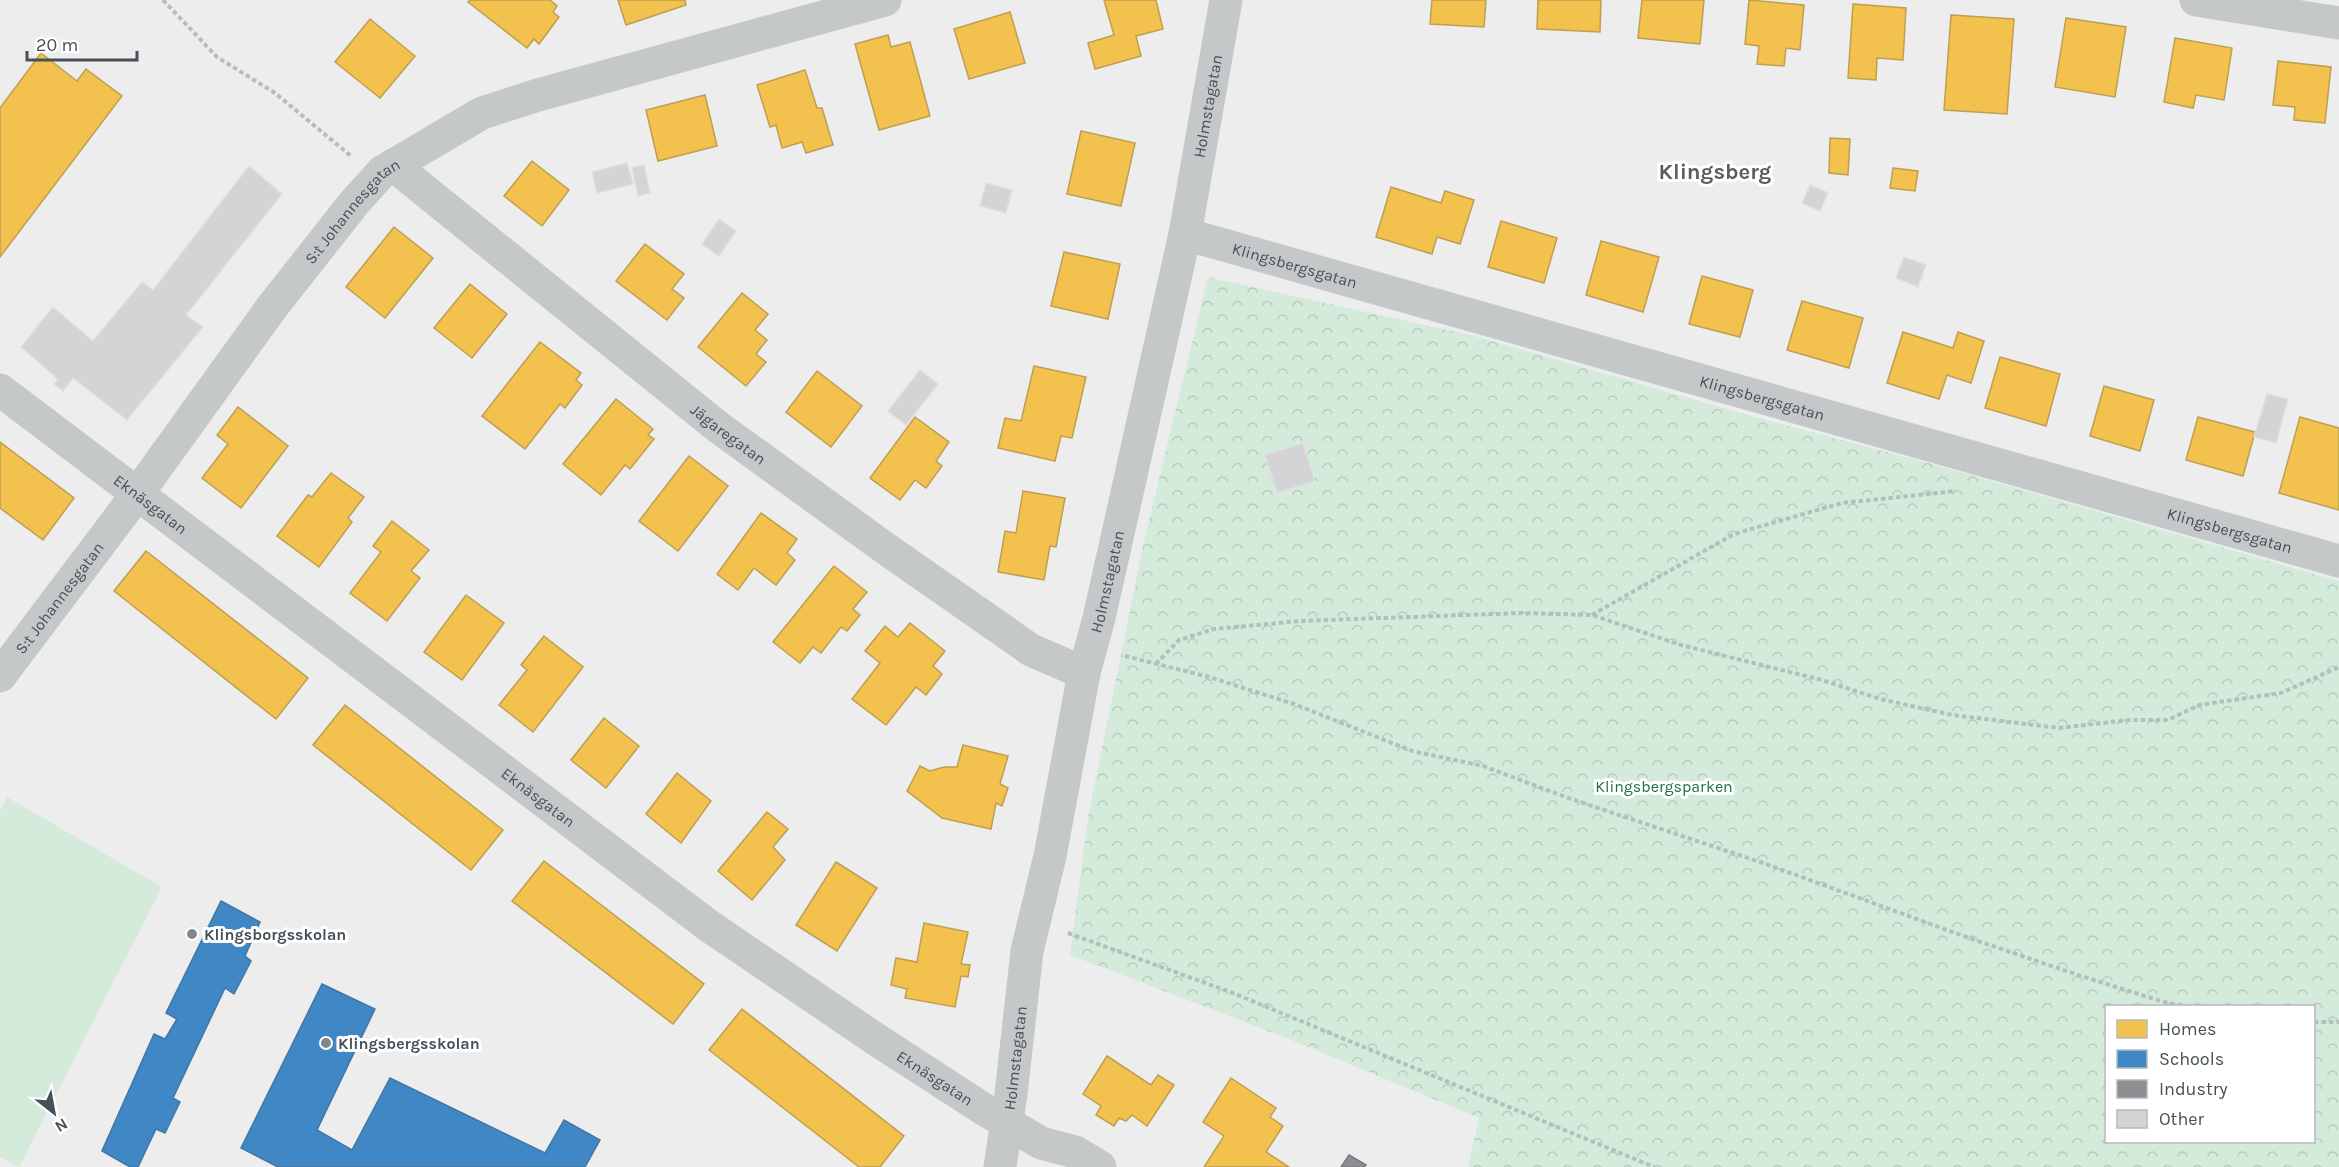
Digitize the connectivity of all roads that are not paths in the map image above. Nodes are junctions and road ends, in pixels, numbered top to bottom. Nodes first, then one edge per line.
1 (885, 0) edge
2 (1226, 0) edge
3 (2196, 0) edge
4 (2339, 23) edge
5 (391, 167) junction
6 (1185, 234) junction
7 (0, 390) edge
8 (138, 493) junction
9 (2339, 561) edge
10 (1084, 673) junction
11 (0, 676) edge
12 (1006, 1124) junction
13 (1000, 1167) edge
14 (1100, 1167) edge

1 - 5 street, S:t Johannesgatan
2 - 6 street, Holmstagatan
3 - 4 street
5 - 8 street, S:t Johannesgatan
5 - 10 street, Jägaregatan
6 - 9 street, Klingsbergsgatan
6 - 10 street, Holmstagatan
7 - 8 street, Eknäsgatan
8 - 11 street, S:t Johannesgatan
8 - 12 street, Eknäsgatan
10 - 12 street, Holmstagatan
12 - 13 street, Holmstagatan
12 - 14 street, Eknäsgatan

